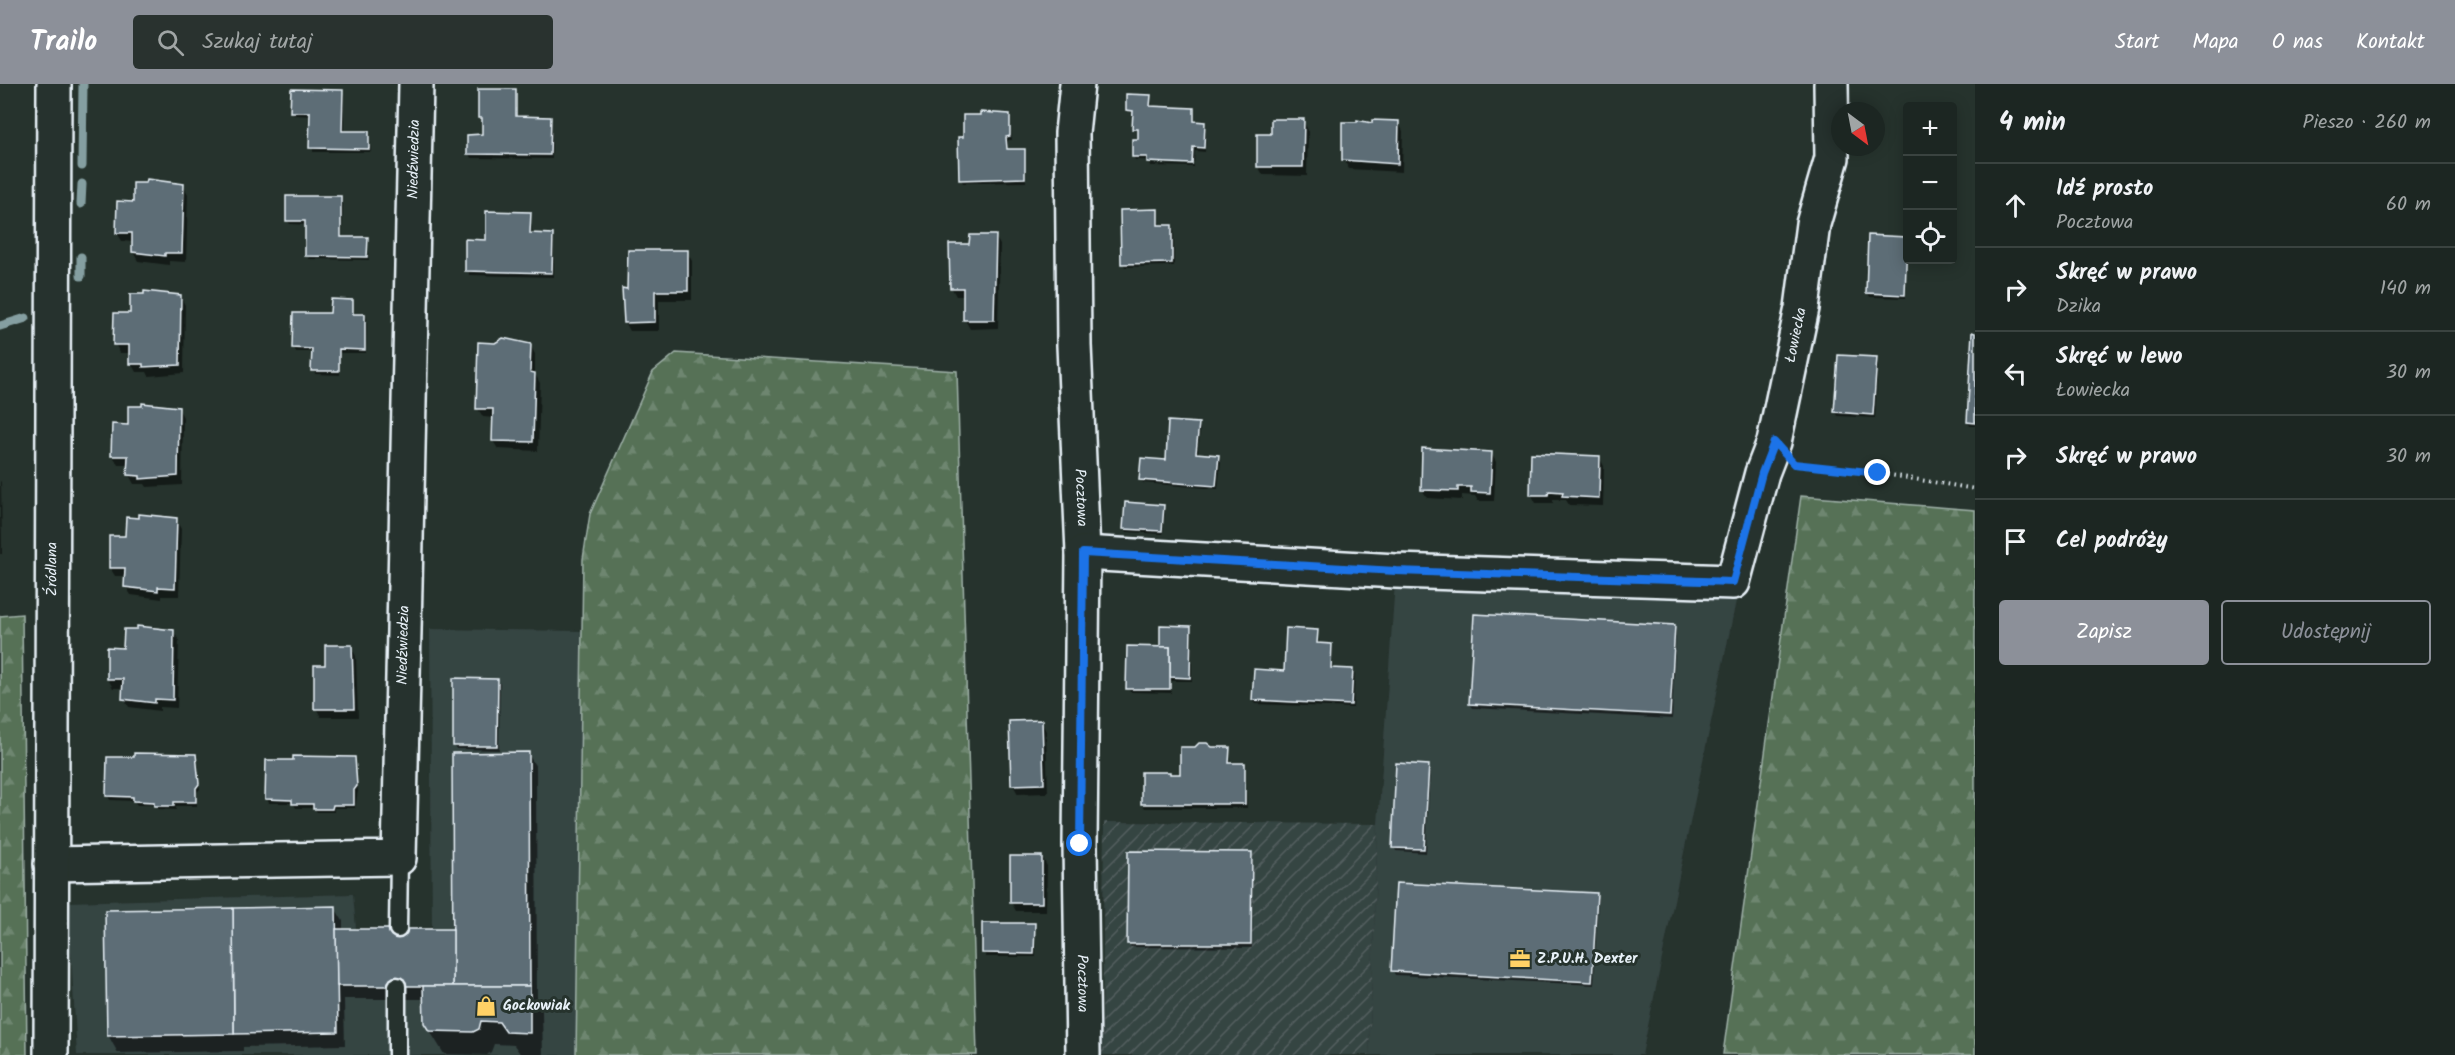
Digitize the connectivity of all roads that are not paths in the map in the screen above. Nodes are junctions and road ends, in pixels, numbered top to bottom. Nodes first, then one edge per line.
1 (54, 84) edge
2 (416, 84) edge
3 (1077, 84) edge
4 (1831, 84) edge
5 (1083, 553) junction
6 (399, 858) junction
7 (51, 864) junction
8 (398, 929) dead end
9 (397, 986) dead end
10 (51, 1055) edge
11 (397, 1055) edge
12 (1083, 1055) edge

1 - 7 street, Źródlana
2 - 6 street, Niedźwiedzia
3 - 5 street, Pocztowa
4 - 5 street, Łowiecka
5 - 12 street, Pocztowa
6 - 7 street
6 - 8 lane
7 - 10 street, Źródlana
9 - 11 lane

